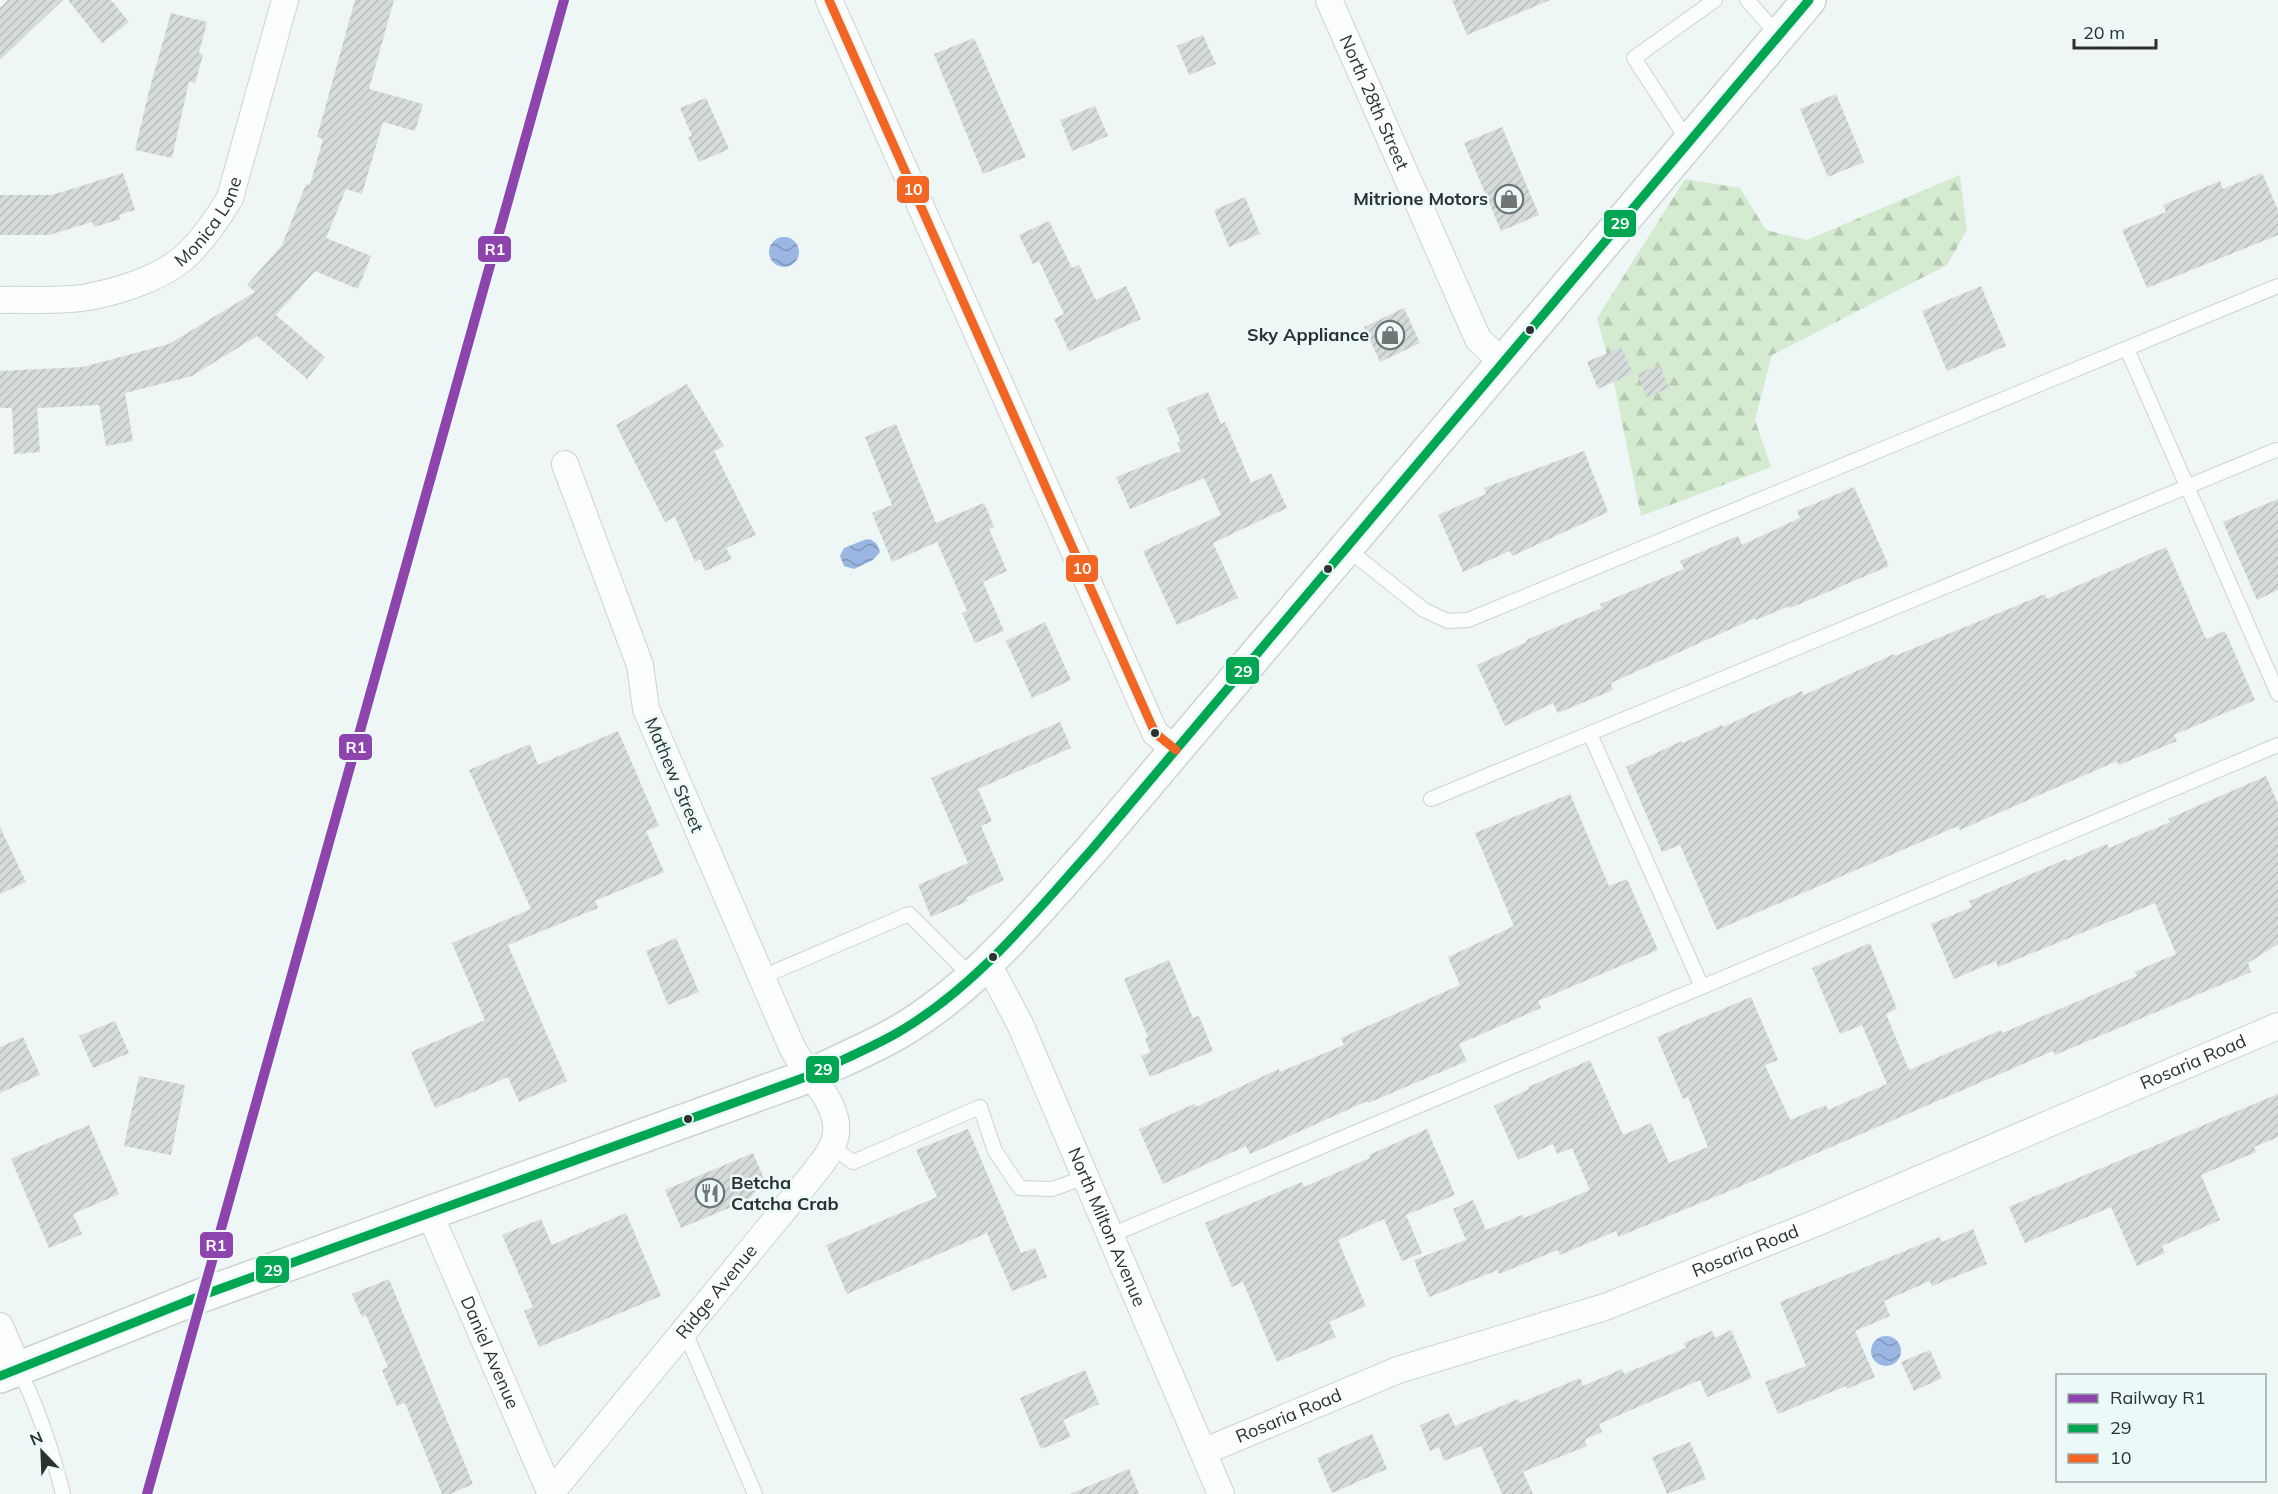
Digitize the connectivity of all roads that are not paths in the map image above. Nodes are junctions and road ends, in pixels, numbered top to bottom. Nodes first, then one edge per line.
1 (285, 0) edge
2 (829, 0) edge
3 (1329, 0) edge
4 (1715, 0) edge
5 (1747, 0) edge
6 (1809, 0) edge
7 (1779, 36) junction
8 (1689, 142) junction
9 (2278, 286) edge
10 (0, 300) edge
11 (2127, 349) junction
12 (1503, 363) junction
13 (2276, 450) dead end
14 (565, 464) dead end
15 (2188, 486) junction
16 (1346, 548) junction
17 (2278, 694) edge
18 (1590, 734) junction
19 (2278, 745) edge
20 (1176, 750) junction
21 (1431, 799) dead end
22 (979, 969) junction
23 (762, 977) junction
24 (1702, 987) junction
25 (2278, 1026) edge
26 (811, 1075) junction
27 (832, 1147) junction
28 (1086, 1177) junction
29 (429, 1212) junction
30 (1111, 1235) junction
31 (0, 1326) edge
32 (685, 1332) junction
33 (9, 1372) edge
34 (1203, 1452) junction
35 (63, 1494) edge
36 (550, 1494) edge
37 (755, 1494) edge
38 (1221, 1494) edge

1 - 10 street, Monica Lane
2 - 20 street
3 - 12 street, North 28th Street
4 - 8 lane
5 - 7 lane
6 - 7 street
7 - 8 street
8 - 12 street
9 - 11 lane
11 - 15 lane
11 - 16 lane
12 - 16 street
13 - 15 lane
14 - 23 street, Mathew Street
15 - 17 lane
15 - 18 lane
16 - 20 street
18 - 21 lane
18 - 24 lane
19 - 24 lane
20 - 22 street
22 - 23 lane
22 - 26 street
22 - 28 street, North Milton Avenue
23 - 26 street, Mathew Street
24 - 30 lane
25 - 34 street, Rosaria Road
26 - 27 street
26 - 29 street
27 - 28 lane
27 - 32 street, Ridge Avenue
28 - 30 street, North Milton Avenue
29 - 33 street
29 - 36 street, Daniel Avenue
30 - 34 street, North Milton Avenue
31 - 33 street
32 - 36 street, Ridge Avenue
32 - 37 lane
33 - 35 lane
34 - 38 street, North Milton Avenue

